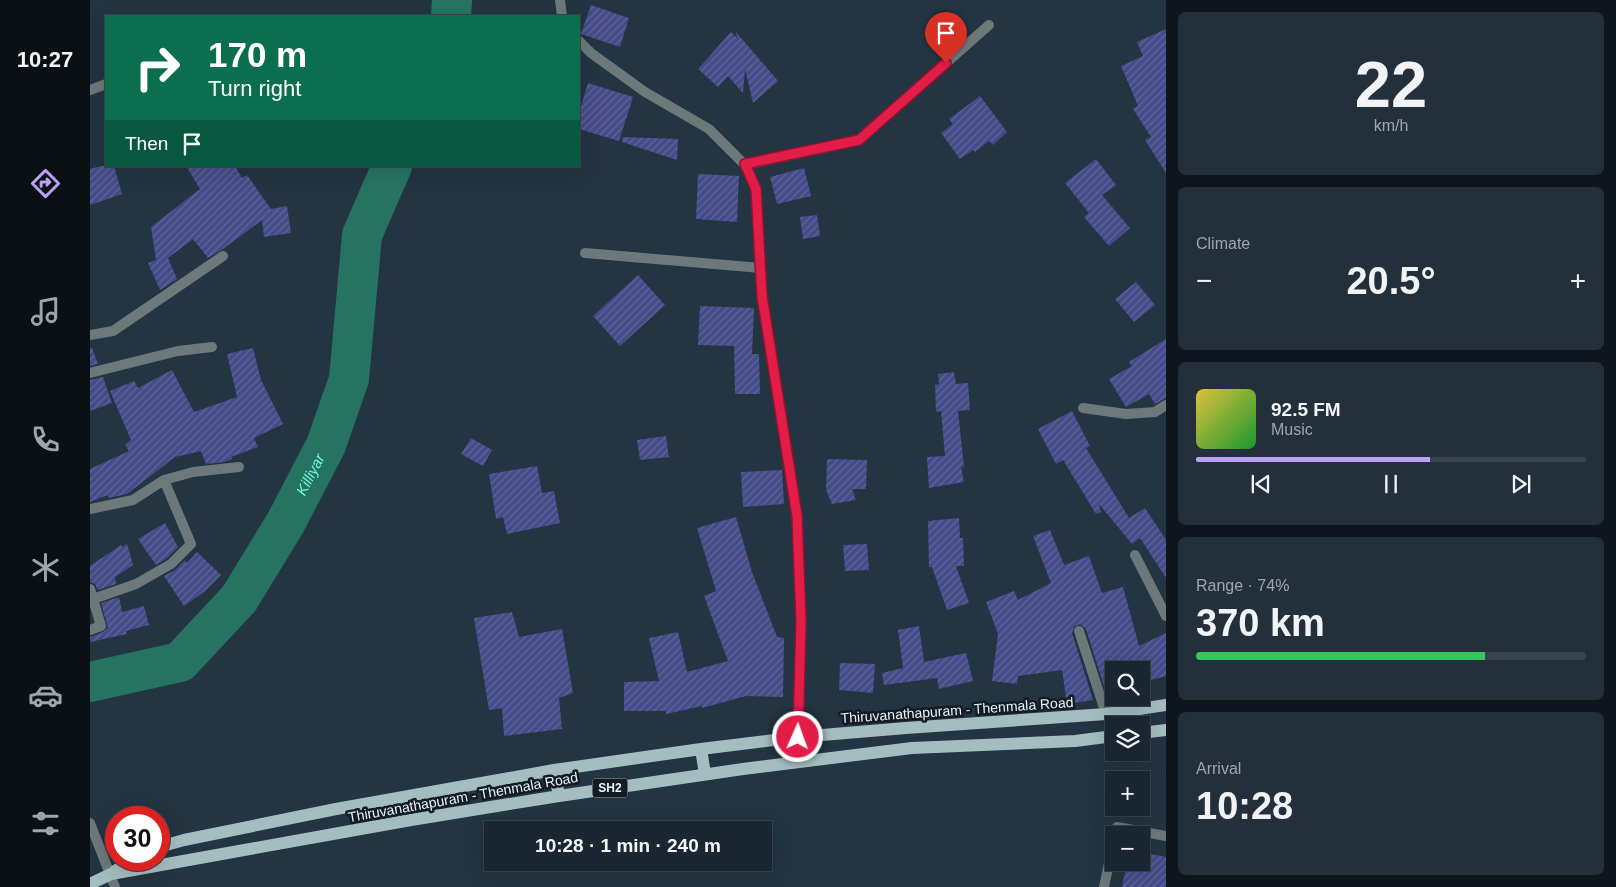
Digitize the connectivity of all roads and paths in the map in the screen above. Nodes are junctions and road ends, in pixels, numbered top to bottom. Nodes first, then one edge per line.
1 (560, 0) edge
2 (562, 15) edge
3 (989, 25) dead end
4 (580, 42) edge
5 (105, 84) edge
6 (90, 90) edge
7 (745, 164) junction
8 (585, 253) dead end
9 (223, 256) dead end
10 (760, 268) junction
11 (90, 335) edge
12 (212, 347) dead end
13 (90, 373) edge
14 (1166, 405) edge
15 (1083, 408) dead end
16 (239, 467) dead end
17 (164, 480) junction
18 (90, 509) edge
19 (1135, 555) dead end
20 (90, 589) edge
21 (93, 599) junction
22 (1166, 616) edge
23 (90, 630) edge
24 (1079, 631) dead end
25 (1166, 705) edge
26 (1106, 714) junction
27 (1166, 730) edge
28 (1150, 732) edge
29 (798, 737) junction
30 (1105, 737) edge
31 (701, 749) junction
32 (554, 770) junction
33 (705, 774) junction
34 (559, 796) junction
35 (90, 823) edge
36 (1150, 833) edge
37 (1166, 836) edge
38 (170, 844) edge
39 (116, 871) edge
40 (1107, 871) edge
41 (111, 874) junction
42 (90, 884) edge
43 (115, 887) edge
44 (1104, 887) edge

1 - 2 street
3 - 7 street
4 - 7 street
5 - 6 street
7 - 10 street
8 - 10 street
9 - 11 street
10 - 29 street
12 - 13 street
14 - 15 street
16 - 17 street
17 - 18 street
17 - 21 street
19 - 22 street
20 - 21 street
21 - 23 street
24 - 26 street
25 - 26 main road, Thiruvanathapuram - Thenmala Road
26 - 29 main road, Thiruvanathapuram - Thenmala Road
27 - 28 main road
29 - 31 main road, Thiruvanathapuram - Thenmala Road
30 - 33 main road, Thiruvanathapuram - Thenmala Road / SH2
31 - 32 main road, Thiruvanathapuram - Thenmala Road
31 - 33 main road
32 - 34 main road
32 - 38 main road, Thiruvanathapuram - Thenmala Road
33 - 34 main road, Thiruvanathapuram - Thenmala Road / SH2
34 - 41 main road, Thiruvanathapuram - Thenmala Road / SH2
35 - 41 street
36 - 37 street
39 - 41 main road
40 - 44 street
41 - 42 main road, Thiruvanathapuram - Thenmala Road / SH2
41 - 43 street

